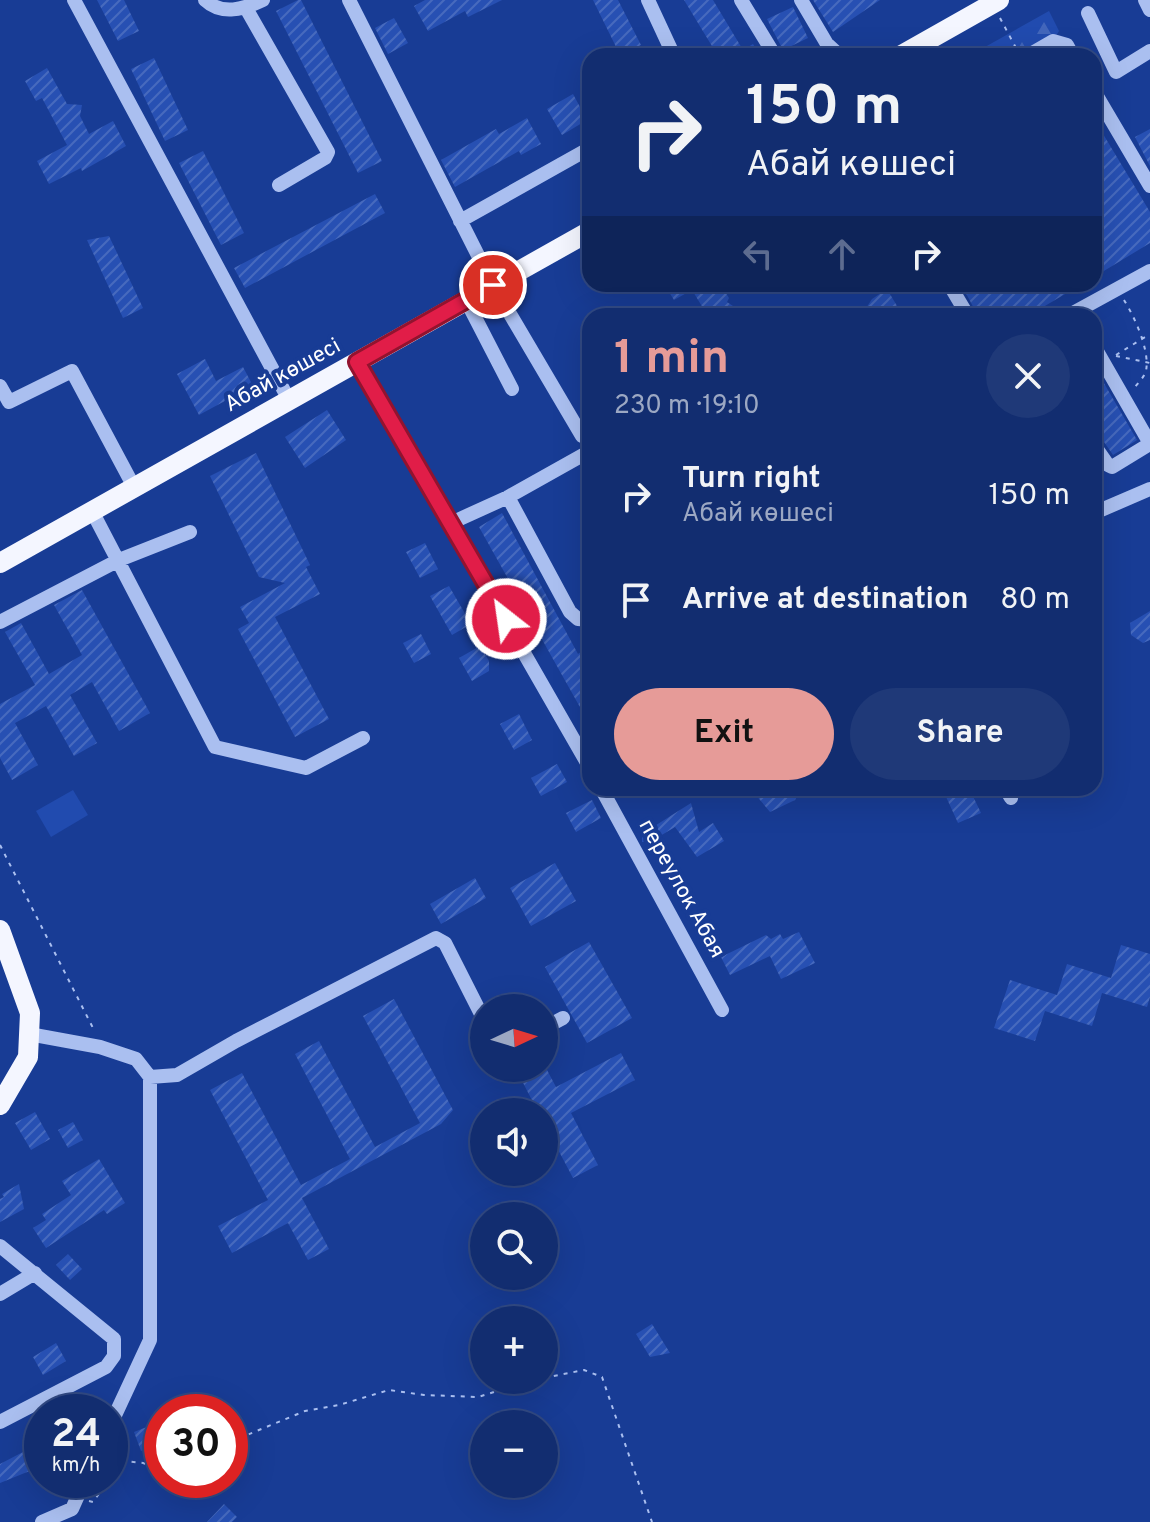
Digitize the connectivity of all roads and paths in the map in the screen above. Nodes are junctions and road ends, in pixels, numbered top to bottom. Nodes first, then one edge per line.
1 (74, 0) edge
2 (205, 0) edge
3 (263, 0) edge
4 (349, 0) edge
5 (648, 0) edge
6 (741, 0) edge
7 (801, 0) edge
8 (1145, 0) edge
9 (996, 2) edge
10 (246, 8) junction
11 (1150, 10) edge
12 (1088, 13) dead end
13 (670, 48) edge
14 (770, 48) edge
15 (831, 48) edge
16 (914, 48) edge
17 (1016, 48) edge
18 (1041, 48) edge
19 (1069, 48) edge
20 (1150, 51) edge
21 (1102, 105) edge
22 (582, 152) edge
23 (279, 185) dead end
24 (1150, 186) edge
25 (460, 221) junction
26 (582, 235) edge
27 (1150, 271) edge
28 (493, 285) junction
29 (1116, 289) junction
30 (466, 300) junction
31 (1085, 308) edge
32 (1150, 334) edge
33 (1145, 337) junction
34 (1102, 360) edge
35 (357, 362) junction
36 (1149, 363) edge
37 (0, 386) edge
38 (1134, 388) dead end
39 (512, 389) dead end
40 (289, 400) junction
41 (582, 436) edge
42 (582, 455) edge
43 (1102, 456) edge
44 (134, 487) junction
45 (1150, 489) edge
46 (508, 497) junction
47 (1102, 510) edge
48 (92, 511) junction
49 (451, 523) junction
50 (190, 532) dead end
51 (119, 560) junction
52 (0, 563) edge
53 (582, 619) edge
54 (0, 622) edge
55 (363, 738) dead end
56 (582, 754) edge
57 (605, 796) edge
58 (0, 845) edge
59 (0, 930) edge
60 (471, 994) edge
61 (722, 1010) dead end
62 (563, 1018) dead end
63 (558, 1021) edge
64 (29, 1034) junction
65 (100, 1047) junction
66 (150, 1077) junction
67 (0, 1105) edge
68 (0, 1246) edge
69 (35, 1273) junction
70 (0, 1294) edge
71 (558, 1375) edge
72 (125, 1394) edge
73 (488, 1394) edge
74 (0, 1422) edge
75 (248, 1435) edge
76 (77, 1498) edge
77 (42, 1522) edge
78 (652, 1522) edge

1 - 40 street
2 - 10 street
3 - 10 street
4 - 25 street
5 - 13 street
6 - 14 street
7 - 15 street
8 - 11 street
9 - 16 main road
9 - 17 path
10 - 23 street
12 - 20 street
18 - 19 street
21 - 24 street
22 - 25 street
25 - 28 street
26 - 28 main road, Абай көшесі
27 - 29 street
28 - 30 main road, Абай көшесі
28 - 41 street
29 - 31 street
29 - 33 path
30 - 35 main road, Абай көшесі
30 - 39 street
32 - 33 path
33 - 36 path
33 - 36 path
34 - 43 street
35 - 40 main road, Абай көшесі
35 - 49 street
36 - 38 path
37 - 44 street
40 - 44 main road, Абай көшесі
42 - 46 street
44 - 48 main road, Абай көшесі
45 - 47 street
46 - 49 street
46 - 53 street
48 - 51 street
48 - 52 main road, Абай көшесі
49 - 56 street
50 - 51 street
51 - 54 street
51 - 55 street
57 - 61 street, переулок Абая
58 - 65 path
59 - 64 main road
60 - 66 street
62 - 63 street
64 - 65 street
64 - 67 main road
65 - 66 street
66 - 72 street
68 - 69 street
69 - 70 street
69 - 74 street
71 - 78 path
73 - 75 path
76 - 77 street

